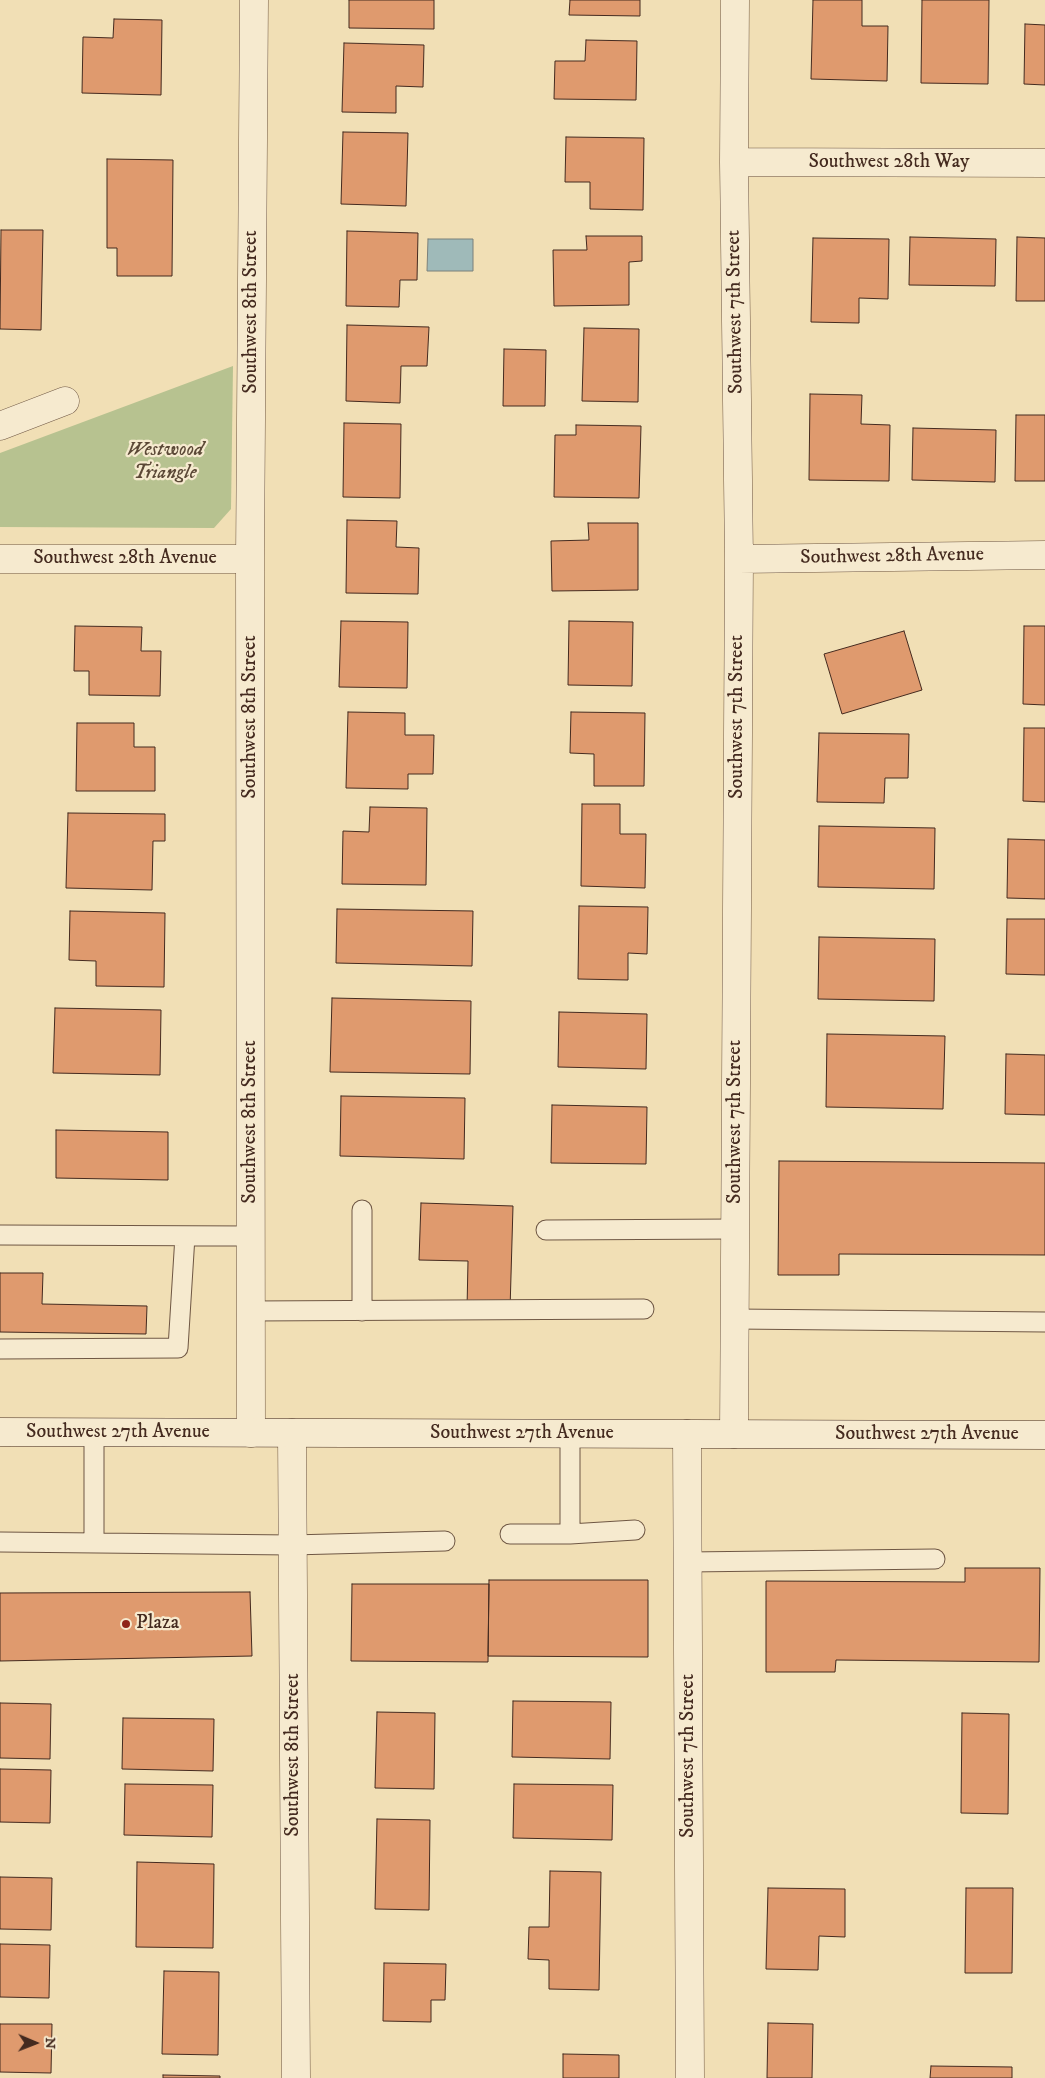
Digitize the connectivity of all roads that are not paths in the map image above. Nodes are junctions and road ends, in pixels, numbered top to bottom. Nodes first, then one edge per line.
1 (254, 0) edge
2 (735, 0) edge
3 (734, 162) junction
4 (1045, 163) edge
5 (65, 401) dead end
6 (0, 426) edge
7 (1045, 555) edge
8 (0, 559) edge
9 (250, 559) junction
10 (739, 559) junction
11 (362, 1210) dead end
12 (735, 1229) junction
13 (546, 1230) dead end
14 (0, 1235) edge
15 (185, 1236) junction
16 (251, 1236) junction
17 (644, 1309) dead end
18 (362, 1311) junction
19 (251, 1312) junction
20 (735, 1319) junction
21 (1045, 1322) edge
22 (0, 1349) edge
23 (0, 1432) edge
24 (94, 1432) junction
25 (252, 1433) junction
26 (292, 1433) junction
27 (570, 1434) junction
28 (687, 1434) junction
29 (734, 1434) junction
30 (1045, 1435) edge
31 (635, 1530) dead end
32 (510, 1534) dead end
33 (570, 1534) junction
34 (445, 1541) dead end
35 (0, 1542) edge
36 (94, 1542) junction
37 (292, 1545) junction
38 (935, 1559) dead end
39 (688, 1562) junction
40 (296, 2078) edge
41 (690, 2078) edge

1 - 9 street, Southwest 8th Street
2 - 3 street, Southwest 7th Street
3 - 4 street, Southwest 28th Way
3 - 10 street, Southwest 7th Street
5 - 6 street
7 - 10 street, Southwest 28th Avenue
8 - 9 street, Southwest 28th Avenue
9 - 16 street, Southwest 8th Street
10 - 12 street, Southwest 7th Street
11 - 18 lane
12 - 13 lane
12 - 20 street, Southwest 7th Street
14 - 15 lane
15 - 16 lane
15 - 22 lane
16 - 19 street, Southwest 8th Street
17 - 18 lane
18 - 19 lane
19 - 25 street, Southwest 8th Street
20 - 21 lane
20 - 29 street, Southwest 7th Street
23 - 24 street, Southwest 27th Avenue
24 - 25 street, Southwest 27th Avenue
24 - 36 lane
25 - 26 street, Southwest 27th Avenue
26 - 27 street, Southwest 27th Avenue
26 - 37 street, Southwest 8th Street
27 - 28 street, Southwest 27th Avenue
27 - 33 lane
28 - 29 street, Southwest 27th Avenue
28 - 39 street, Southwest 7th Street
29 - 30 street, Southwest 27th Avenue
31 - 33 lane
32 - 33 lane
34 - 37 lane
35 - 36 lane
36 - 37 lane
37 - 40 street, Southwest 8th Street
38 - 39 lane
39 - 41 street, Southwest 7th Street

